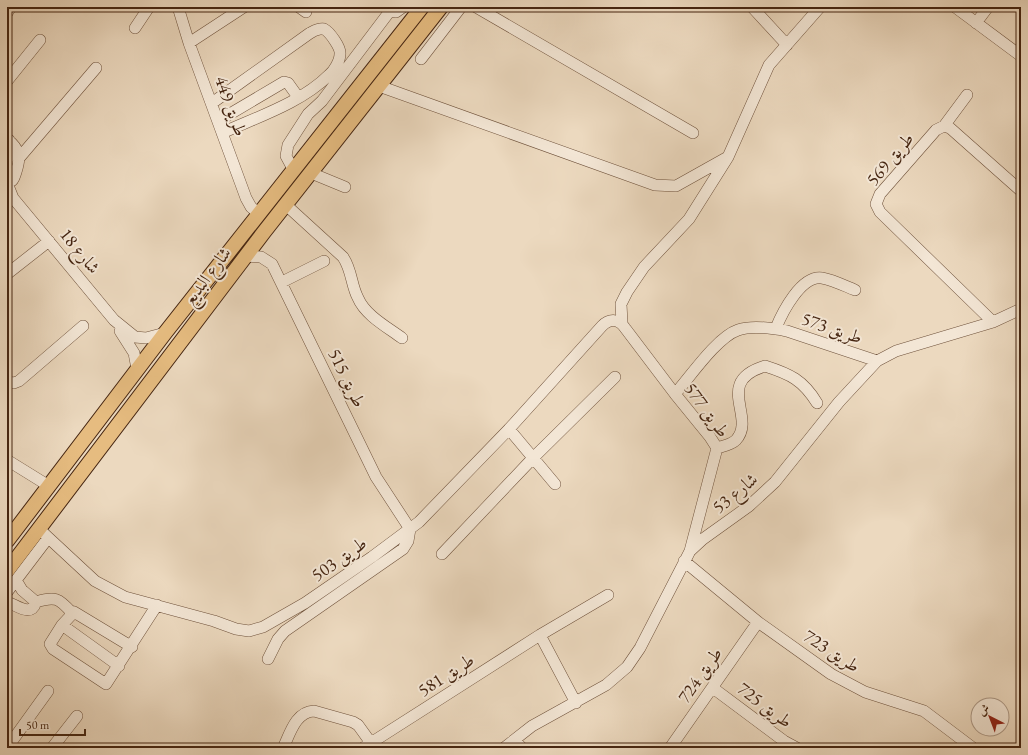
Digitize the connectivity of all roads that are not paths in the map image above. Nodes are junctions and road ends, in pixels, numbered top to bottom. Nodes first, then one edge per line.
1 (11, 7) edge
2 (149, 7) edge
3 (178, 7) edge
4 (244, 7) edge
5 (403, 7) edge
6 (422, 7) edge
7 (441, 7) edge
8 (461, 7) edge
9 (476, 7) edge
10 (752, 7) edge
11 (820, 7) edge
12 (955, 7) edge
13 (988, 7) edge
14 (388, 9) edge
15 (7, 13) edge
16 (976, 23) junction
17 (135, 28) dead end
18 (40, 40) dead end
19 (188, 43) junction
20 (787, 45) junction
21 (1021, 56) edge
22 (421, 59) dead end
23 (96, 68) dead end
24 (7, 81) edge
25 (379, 86) junction
26 (967, 95) dead end
27 (298, 97) junction
28 (212, 103) junction
29 (218, 121) junction
30 (944, 126) junction
31 (222, 133) junction
32 (693, 133) dead end
33 (8, 139) edge
34 (20, 157) junction
35 (728, 157) junction
36 (7, 163) edge
37 (293, 169) junction
38 (311, 173) junction
39 (11, 179) edge
40 (345, 187) dead end
41 (1021, 191) edge
42 (286, 205) junction
43 (258, 213) junction
44 (49, 241) junction
45 (246, 256) junction
46 (324, 261) dead end
47 (7, 274) edge
48 (282, 282) junction
49 (855, 290) dead end
50 (1021, 310) edge
51 (114, 320) junction
52 (993, 322) junction
53 (622, 323) junction
54 (83, 326) dead end
55 (776, 328) junction
56 (165, 333) junction
57 (402, 338) dead end
58 (877, 362) junction
59 (137, 369) junction
60 (615, 377) dead end
61 (7, 382) edge
62 (675, 394) junction
63 (817, 403) dead end
64 (509, 429) junction
65 (717, 448) junction
66 (533, 458) junction
67 (7, 460) edge
68 (555, 484) dead end
69 (49, 486) junction
70 (410, 530) junction
71 (43, 533) junction
72 (7, 541) edge
73 (442, 554) dead end
74 (687, 556) junction
75 (12, 576) edge
76 (7, 592) edge
77 (608, 595) dead end
78 (7, 602) edge
79 (36, 602) junction
80 (157, 605) junction
81 (72, 613) junction
82 (758, 622) junction
83 (62, 625) junction
84 (540, 635) junction
85 (132, 647) junction
86 (268, 659) dead end
87 (118, 666) junction
88 (713, 688) junction
89 (48, 691) dead end
90 (576, 703) junction
91 (77, 716) dead end
92 (514, 740) junction
93 (781, 745) edge
94 (367, 746) edge
95 (7, 748) edge
96 (52, 748) edge
97 (282, 748) edge
98 (504, 748) edge
99 (522, 748) edge
100 (670, 748) edge
101 (797, 748) edge
102 (972, 748) edge

1 - 15 street
2 - 17 street
3 - 19 street, طريق 449
4 - 19 street
5 - 14 street
6 - 37 main road, شارع البديع
7 - 25 main road, شارع البديع
8 - 22 street
9 - 32 street
10 - 20 street
11 - 20 street
12 - 16 street
13 - 16 street
14 - 37 street
16 - 21 street
18 - 24 street
19 - 28 street, طريق 449
20 - 35 street
23 - 34 street
25 - 35 street
25 - 38 main road, شارع البديع
26 - 30 street
27 - 28 street
27 - 29 street
27 - 31 street
28 - 29 street, طريق 449
29 - 31 street, طريق 449
30 - 41 street
30 - 52 street, طريق 569
31 - 43 street, طريق 449
33 - 34 street
33 - 36 street
34 - 39 street
35 - 53 street
36 - 39 street, شارع 18
37 - 43 main road, شارع البديع
38 - 40 street
38 - 42 main road, شارع البديع
39 - 44 street, شارع 18
42 - 45 main road, شارع البديع
42 - 57 street
43 - 56 main road, شارع البديع
44 - 47 street
44 - 51 street, شارع 18
45 - 48 street, طريق 515
45 - 71 main road, شارع البديع
46 - 48 street
48 - 70 street, طريق 515
49 - 55 street, طريق 573
50 - 52 street, شارع 53
51 - 56 street, شارع 18
51 - 59 street, شارع 18
52 - 58 street, شارع 53
53 - 62 street, طريق 577
53 - 64 street, طريق 503
54 - 61 street
55 - 58 street, طريق 573
55 - 62 street, طريق 573
56 - 59 main road, شارع البديع
58 - 74 street, شارع 53
59 - 69 main road, شارع البديع
60 - 66 street
62 - 65 street, طريق 577
63 - 65 street
64 - 66 street
64 - 70 street, طريق 503
65 - 74 street, طريق 577
66 - 68 street
66 - 73 street
67 - 69 street
69 - 72 main road, شارع البديع
70 - 80 street, طريق 503
70 - 86 street
71 - 75 main road, شارع البديع
71 - 80 street, طريق 503
74 - 82 street, طريق 723
74 - 90 street, شارع 53
75 - 76 street
75 - 79 street
77 - 84 street, طريق 581
78 - 79 street
79 - 81 street
80 - 85 street
81 - 83 street
81 - 85 street
82 - 88 street, طريق 724
82 - 102 street, طريق 723
83 - 87 street
83 - 87 street
84 - 90 street
84 - 94 street, طريق 581
85 - 87 street
88 - 93 street, طريق 725
88 - 100 street, طريق 724
89 - 95 street
90 - 92 street, شارع 53
91 - 96 street
92 - 98 street, شارع 53
92 - 99 street
93 - 101 street, طريق 725
94 - 97 street, طريق 581

